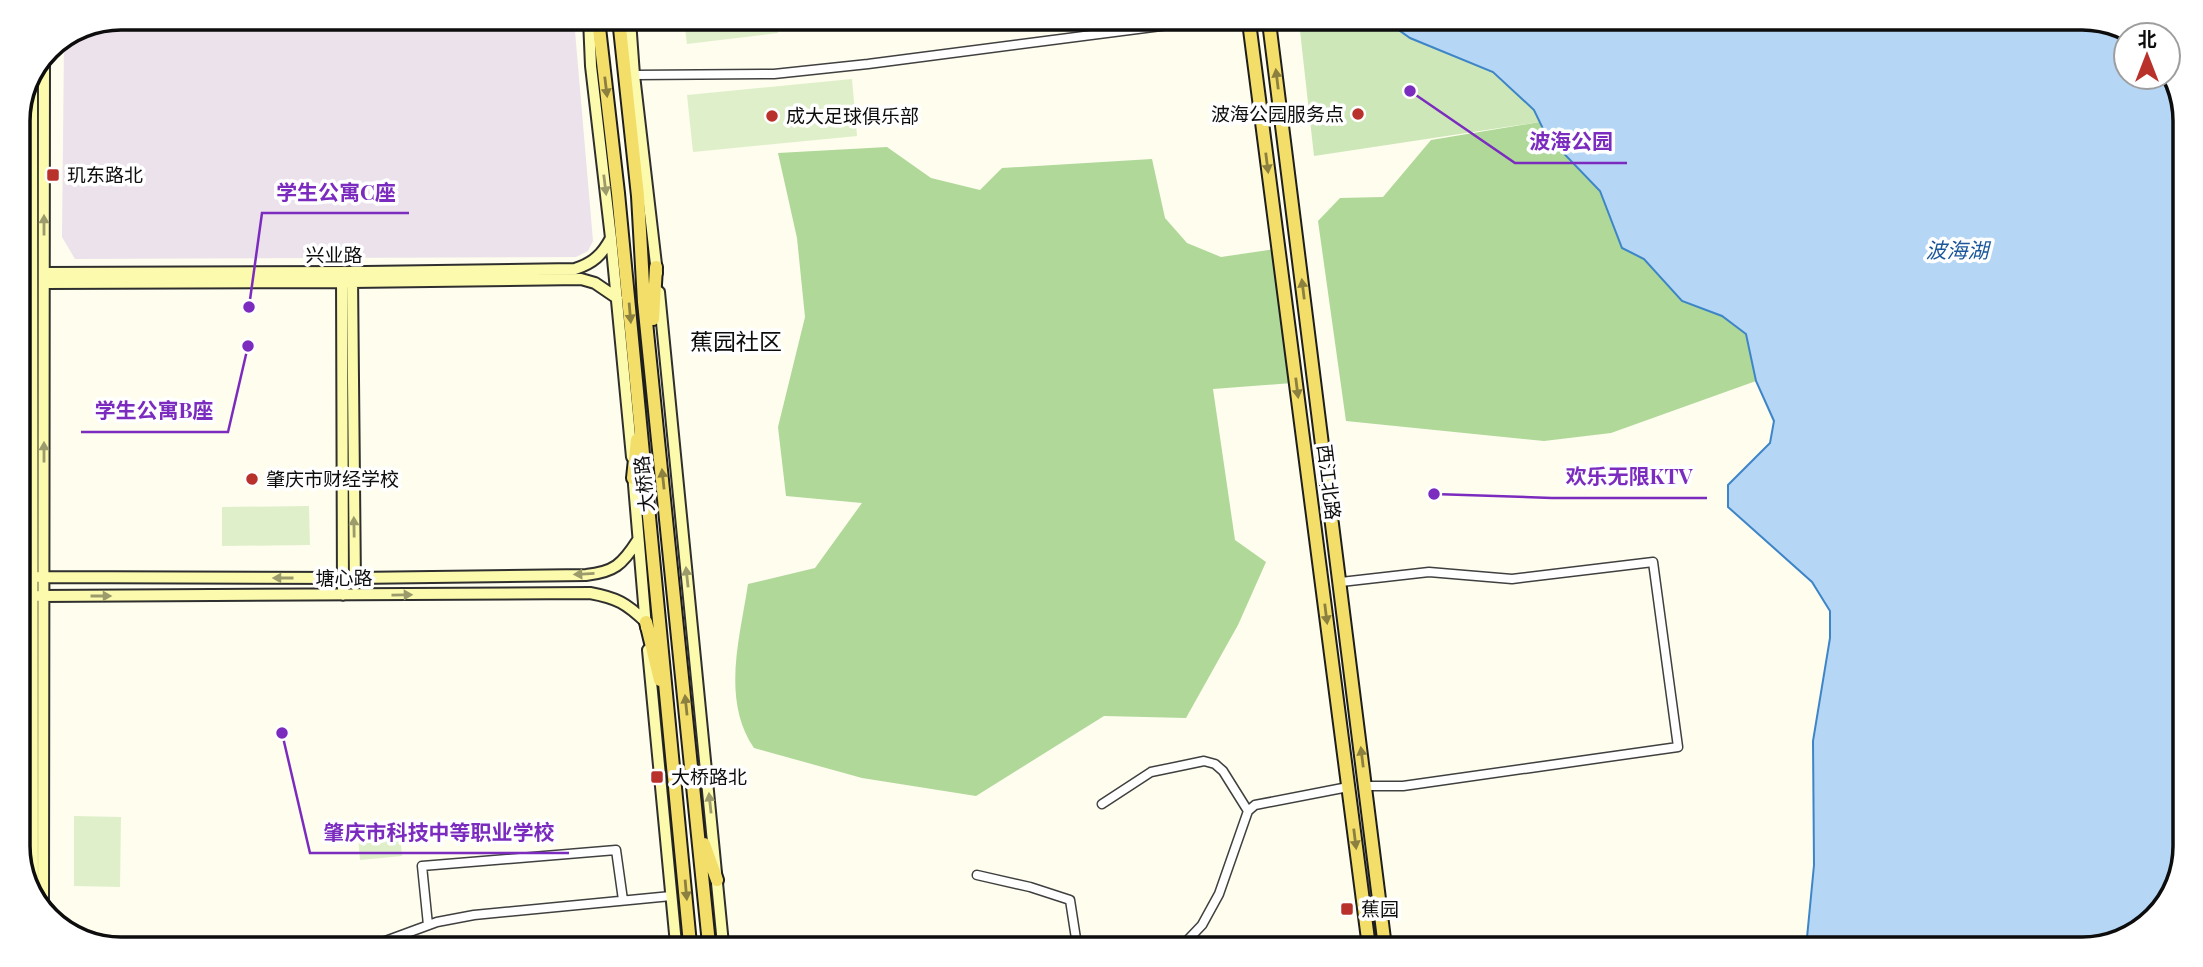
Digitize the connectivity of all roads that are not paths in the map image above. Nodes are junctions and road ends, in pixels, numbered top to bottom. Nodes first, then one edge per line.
1 (589, 30) edge
2 (599, 30) edge
3 (620, 30) edge
4 (631, 30) edge
5 (1097, 30) edge
6 (1123, 30) edge
7 (1250, 30) edge
8 (1270, 30) edge
9 (1097, 33) junction
10 (44, 72) edge
11 (634, 75) junction
12 (33, 97) edge
13 (611, 238) junction
14 (656, 267) junction
15 (347, 277) junction
16 (44, 278) junction
17 (617, 298) junction
18 (653, 379) junction
19 (639, 408) junction
20 (634, 478) junction
21 (1331, 508) junction
22 (1313, 510) junction
23 (638, 540) junction
24 (38, 577) junction
25 (349, 578) junction
26 (1341, 582) junction
27 (349, 595) junction
28 (38, 596) junction
29 (646, 622) junction
30 (671, 723) junction
31 (1365, 786) junction
32 (1348, 787) junction
33 (1102, 804) dead end
34 (1248, 811) junction
35 (698, 827) junction
36 (33, 871) edge
37 (977, 875) dead end
38 (717, 880) junction
39 (43, 893) edge
40 (671, 896) junction
41 (623, 900) junction
42 (428, 925) junction
43 (405, 933) junction
44 (400, 937) edge
45 (407, 937) edge
46 (675, 937) edge
47 (689, 937) edge
48 (708, 937) edge
49 (722, 937) edge
50 (1076, 937) edge
51 (1191, 937) edge
52 (1368, 937) edge
53 (1384, 937) edge

1 -> 13 street
2 -> 19 main road, 大桥路
3 - 18 main road, 大桥路
4 - 11 street
5 - 9 street
6 - 9 street
7 -> 22 main road, 西江北路
21 -> 8 main road, 西江北路
9 - 11 street
16 -> 10 street
11 - 14 street
12 - 24 street
13 - 15 street, 兴业路
13 - 17 street
14 - 18 main road
38 -> 14 street
15 - 16 street, 兴业路
15 - 17 street, 兴业路
15 - 25 street
24 -> 16 street
17 - 20 street
35 -> 18 main road, 大桥路
19 - 20 main road
19 - 30 main road, 大桥路
20 - 23 street
21 - 22 main road
21 - 26 main road, 西江北路
22 -> 32 main road, 西江北路
23 -> 25 street, 塘心路
23 - 29 street
25 -> 24 street, 塘心路
24 - 28 street
25 - 27 street
31 -> 26 main road, 西江北路
26 - 31 street
28 -> 27 street, 塘心路
27 -> 29 street, 塘心路
28 - 36 street
28 - 39 street
29 - 30 main road
29 - 40 street
30 -> 47 main road, 大桥路
31 - 53 main road, 西江北路
32 - 34 street
32 -> 52 main road, 西江北路
33 - 34 street
34 - 51 street
35 - 38 main road
35 - 48 main road, 大桥路
37 - 50 street
38 - 49 street
40 - 41 street
40 - 46 street
41 - 42 street
41 - 42 street
42 - 43 street
43 - 44 street
43 - 45 street

